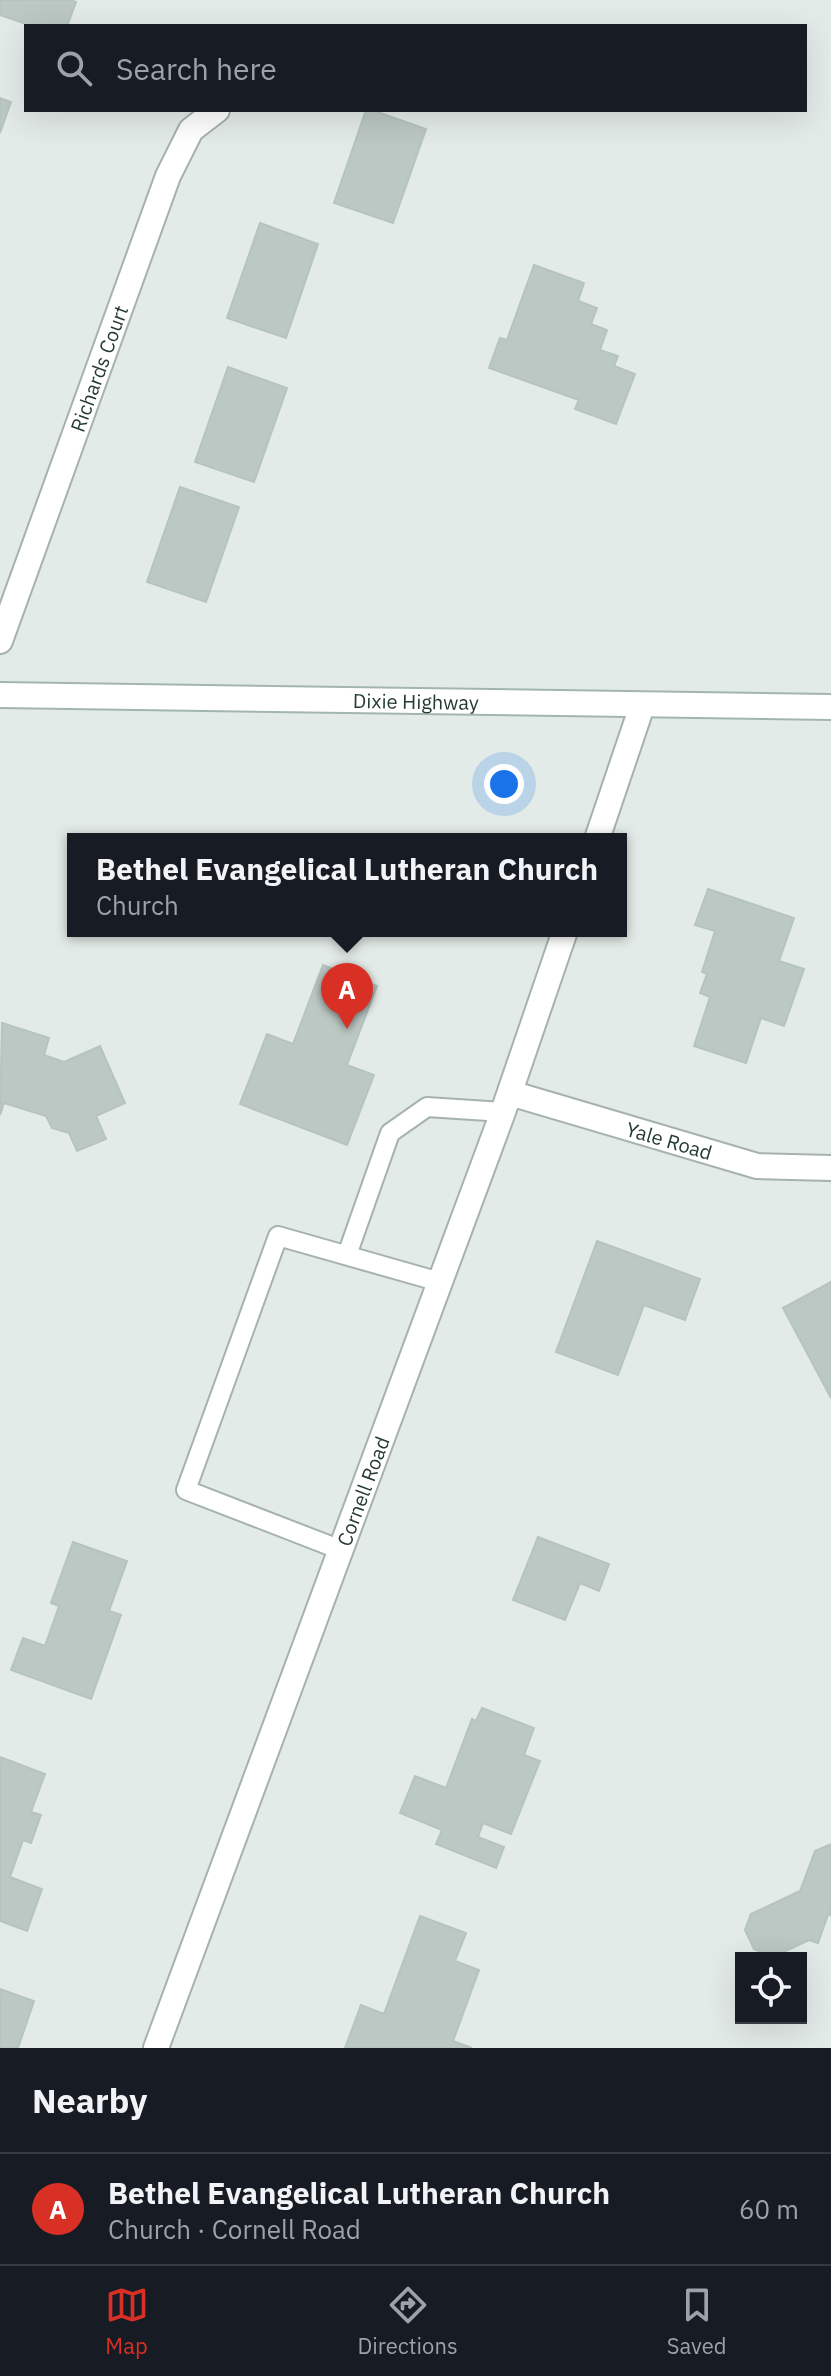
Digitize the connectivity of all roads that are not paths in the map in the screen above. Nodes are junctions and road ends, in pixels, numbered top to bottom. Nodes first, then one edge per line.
1 (214, 112) edge
2 (0, 641) edge
3 (0, 695) edge
4 (642, 706) junction
5 (831, 707) edge
6 (599, 833) edge
7 (563, 937) edge
8 (507, 1102) junction
9 (831, 1168) edge
10 (347, 1255) junction
11 (440, 1282) junction
12 (341, 1550) junction
13 (156, 2048) edge

1 - 2 street, Richards Court
3 - 4 street, Dixie Highway
4 - 5 street, Dixie Highway
4 - 6 street
7 - 8 street, Cornell Road
8 - 9 street, Yale Road
8 - 10 lane
8 - 11 street, Cornell Road
10 - 11 lane
10 - 12 lane
11 - 12 street, Cornell Road
12 - 13 street, Cornell Road

